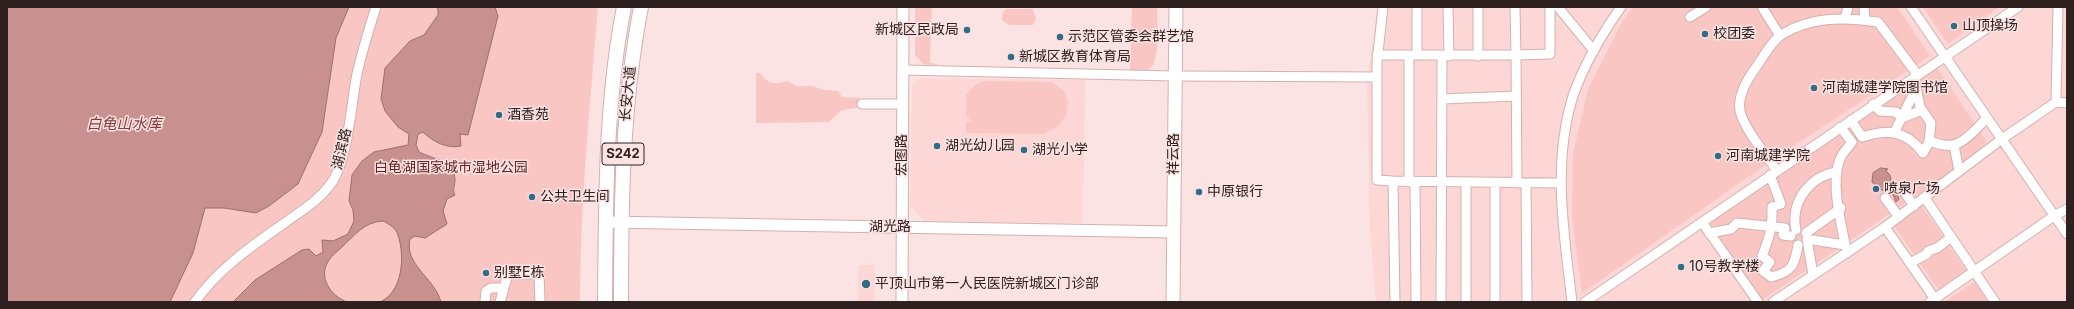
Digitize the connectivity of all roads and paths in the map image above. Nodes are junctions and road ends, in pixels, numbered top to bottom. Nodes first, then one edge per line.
1 (376, 7) edge
2 (624, 7) edge
3 (641, 7) edge
4 (903, 7) edge
5 (1176, 7) edge
6 (1383, 7) edge
7 (1416, 7) edge
8 (1448, 7) edge
9 (1478, 7) edge
10 (1515, 7) edge
11 (1550, 7) edge
12 (1558, 7) edge
13 (1621, 7) edge
14 (1706, 7) edge
15 (1848, 7) edge
16 (1864, 7) edge
17 (1911, 7) edge
18 (2018, 7) edge
19 (2058, 7) edge
20 (1764, 8) edge
21 (1690, 17) dead end
22 (1845, 18) junction
23 (1865, 20) junction
24 (1780, 36) junction
25 (1594, 51) junction
26 (1377, 55) junction
27 (1413, 55) junction
28 (1516, 55) junction
29 (1445, 56) junction
30 (1478, 56) junction
31 (1944, 56) junction
32 (902, 70) junction
33 (1916, 75) junction
34 (1175, 76) junction
35 (1377, 77) junction
36 (1916, 89) junction
37 (1516, 96) junction
38 (1442, 99) junction
39 (2056, 102) junction
40 (2067, 103) edge
41 (862, 104) dead end
42 (902, 104) junction
43 (1873, 104) junction
44 (1922, 110) junction
45 (1902, 118) junction
46 (1987, 118) junction
47 (1851, 120) junction
48 (1840, 127) junction
49 (1894, 133) junction
50 (1862, 137) junction
51 (2002, 139) junction
52 (1929, 140) junction
53 (1852, 142) junction
54 (1954, 145) junction
55 (1837, 172) junction
56 (1959, 172) junction
57 (1773, 173) junction
58 (1393, 181) junction
59 (1412, 183) junction
60 (1440, 183) junction
61 (1466, 183) junction
62 (1495, 183) junction
63 (1521, 183) junction
64 (1561, 183) junction
65 (1901, 187) dead end
66 (1885, 198) dead end
67 (1925, 198) junction
68 (1914, 206) junction
69 (2067, 209) edge
70 (1840, 210) junction
71 (2054, 216) junction
72 (1899, 217) junction
73 (606, 222) junction
74 (621, 222) junction
75 (1702, 222) junction
76 (1772, 226) junction
77 (902, 227) junction
78 (1885, 227) junction
79 (1174, 232) junction
80 (1710, 233) junction
81 (1790, 234) junction
82 (2067, 234) edge
83 (1806, 236) junction
84 (1951, 237) junction
85 (1769, 239) junction
86 (1798, 244) junction
87 (1846, 249) junction
88 (1910, 264) junction
89 (1974, 272) junction
90 (1813, 275) junction
91 (502, 288) junction
92 (1934, 301) edge
93 (195, 302) edge
94 (485, 302) edge
95 (500, 302) edge
96 (540, 302) edge
97 (605, 302) edge
98 (621, 302) edge
99 (902, 302) edge
100 (1173, 302) edge
101 (1395, 302) edge
102 (1416, 302) edge
103 (1441, 302) edge
104 (1466, 302) edge
105 (1495, 302) edge
106 (1527, 302) edge
107 (1572, 302) edge
108 (1585, 302) edge
109 (1758, 302) edge
110 (1774, 302) edge
111 (1995, 302) edge

1 - 93 street, 湖滨路
2 - 73 main road, 长安大道 / S242
3 - 74 main road, 长安大道 / S242
4 - 32 street, 宏图路
5 - 34 main road, 祥云路
6 - 26 street
7 - 27 street
8 - 29 street
9 - 30 street
10 - 28 street
11 - 28 street
12 - 25 street
13 - 25 street
14 - 21 street
15 - 22 street
16 - 23 street
17 - 31 street
18 - 31 street
19 - 39 street
20 - 24 street
22 - 23 street
22 - 24 street
23 - 33 street
24 - 57 street
25 - 64 street
26 - 27 street
26 - 35 street
27 - 29 street
27 - 59 street
28 - 30 street
28 - 37 street
29 - 30 street
29 - 38 street
31 - 33 street
31 - 46 street
32 - 34 street
32 - 42 street, 宏图路
33 - 36 street
33 - 43 street
34 - 35 street
34 - 79 main road, 祥云路
35 - 58 street
36 - 44 street
36 - 45 street
37 - 38 street
37 - 63 street
38 - 60 street
39 - 40 street
39 - 51 street
41 - 42 street
42 - 77 street, 宏图路
43 - 45 street
43 - 47 street
44 - 45 street
44 - 52 street
45 - 49 street
46 - 51 street
46 - 54 street
47 - 48 street
47 - 50 street
48 - 53 street
48 - 57 street
49 - 50 street
49 - 52 street
50 - 53 street
51 - 56 street
51 - 71 street
52 - 54 street
53 - 55 street
54 - 56 street
55 - 70 street
55 - 81 street
56 - 67 street
57 - 75 street
57 - 76 street
58 - 59 street
58 - 101 street
59 - 60 street
59 - 102 street
60 - 61 street
60 - 103 street
61 - 62 street
61 - 104 street
62 - 63 street
62 - 105 street
63 - 64 street
63 - 106 street
64 - 107 street
65 - 68 street
66 - 72 street
67 - 68 street
67 - 84 street
68 - 72 street
69 - 71 street
70 - 83 street
70 - 87 street
71 - 82 street
71 - 89 street
72 - 78 street
73 - 74 street, 湖光路
73 - 97 main road, 长安大道 / S242
74 - 77 street, 湖光路
74 - 98 main road, 长安大道 / S242
75 - 80 street
75 - 108 street
76 - 80 street
76 - 81 street
76 - 85 street
77 - 79 street, 湖光路
77 - 99 street, 宏图路
78 - 87 street
78 - 88 street
79 - 100 main road, 祥云路
80 - 109 street
81 - 83 street
81 - 85 street
81 - 86 street
83 - 86 street
83 - 87 street
83 - 90 street
84 - 88 street
84 - 89 street
85 - 86 street
87 - 90 street
88 - 92 street
89 - 92 street
89 - 111 street
90 - 110 street
91 - 94 street
91 - 95 street
91 - 96 street

